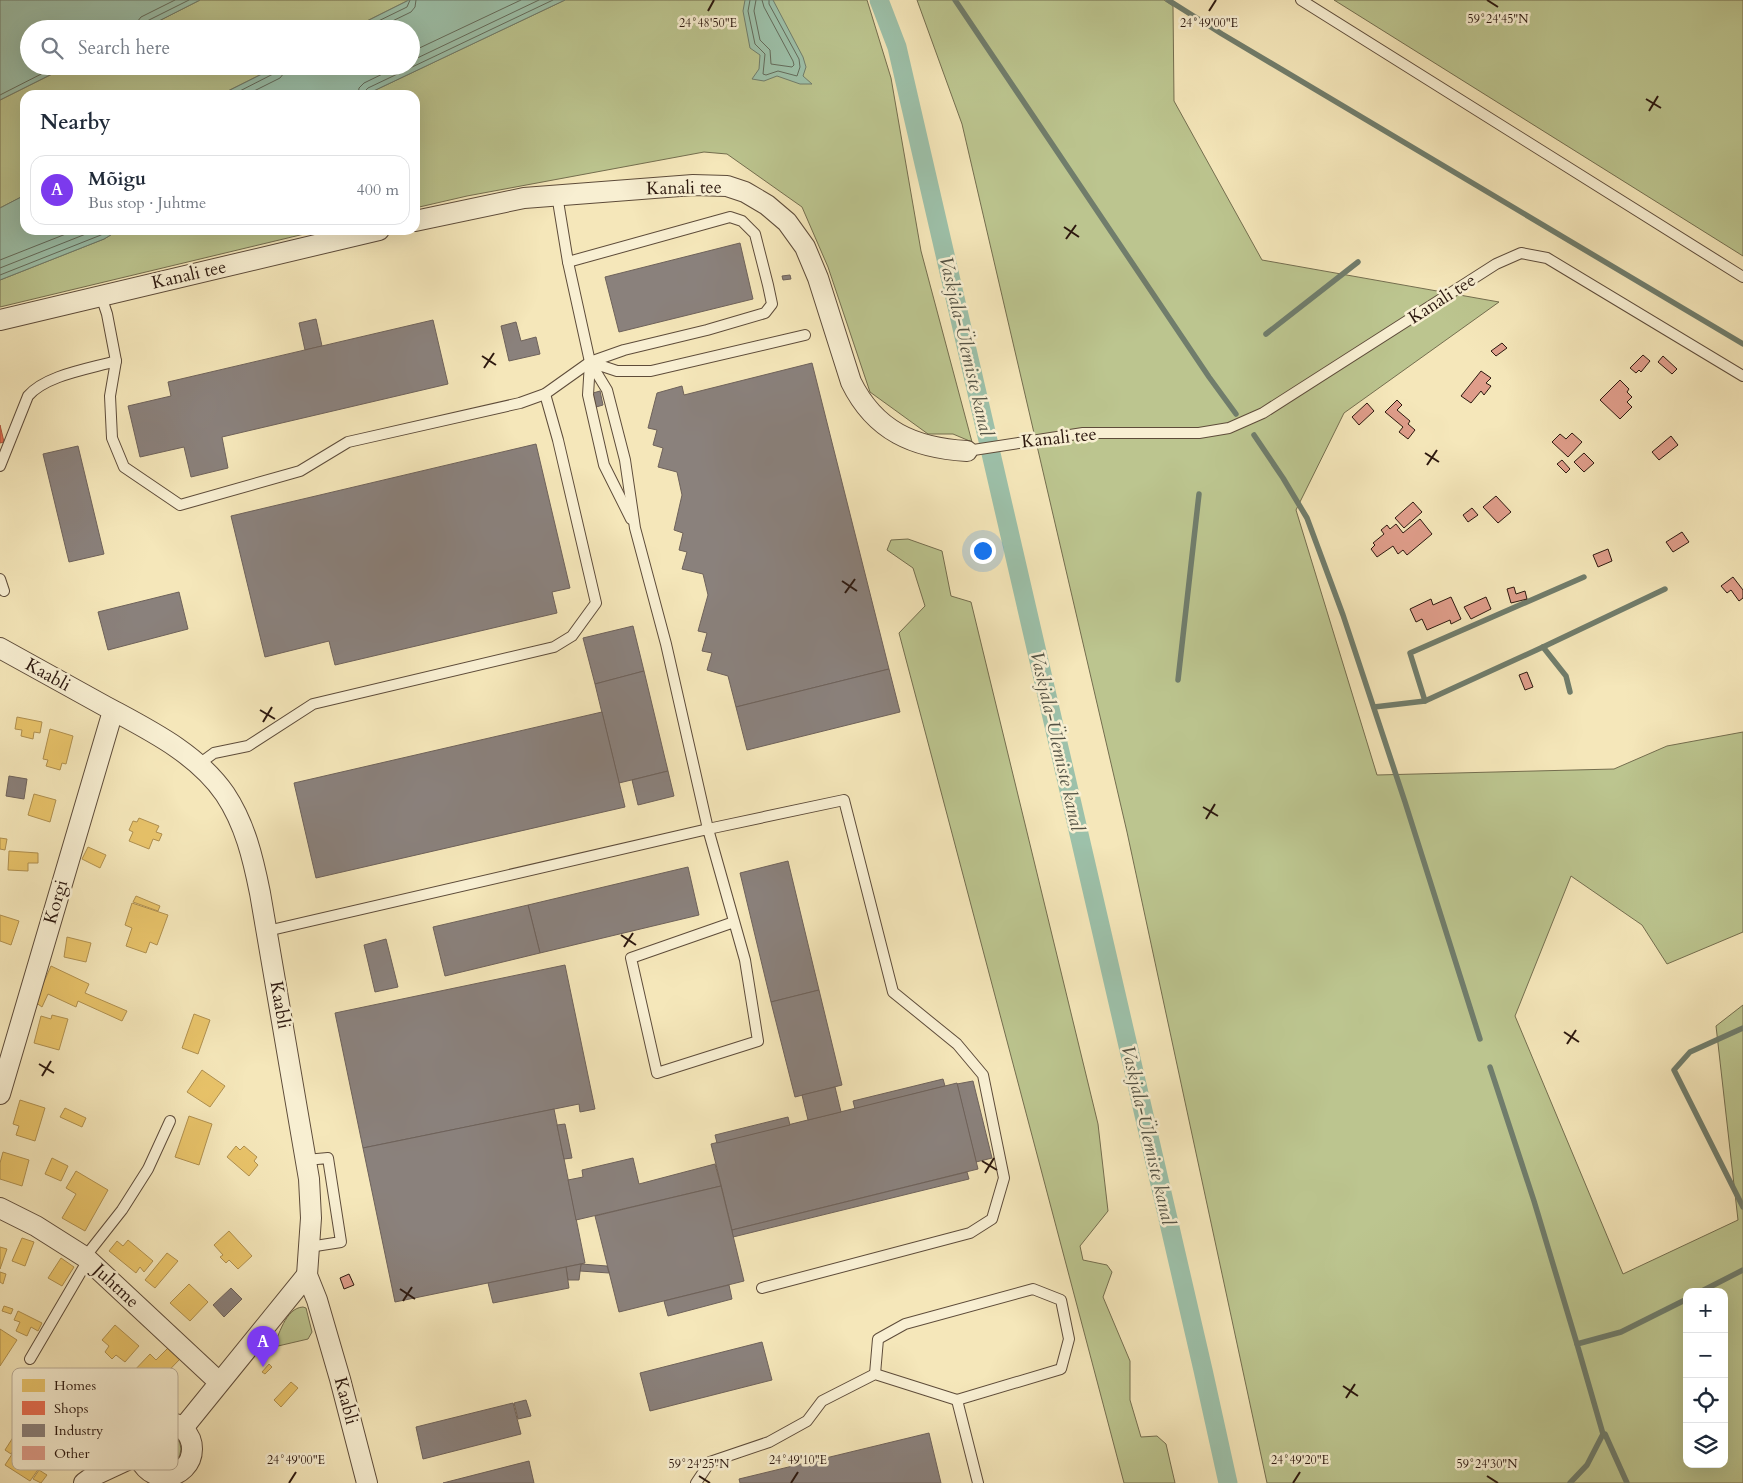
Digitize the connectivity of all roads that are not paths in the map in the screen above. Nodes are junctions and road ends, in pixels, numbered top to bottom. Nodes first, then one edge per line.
1 (1301, 0) edge
2 (556, 196) junction
3 (420, 220) edge
4 (358, 235) edge
5 (568, 262) junction
6 (1743, 277) edge
7 (101, 296) junction
8 (0, 320) edge
9 (805, 335) dead end
10 (116, 361) junction
11 (590, 362) junction
12 (1743, 376) edge
13 (545, 394) junction
14 (967, 451) joint
15 (0, 466) edge
16 (636, 528) junction
17 (0, 578) edge
18 (4, 591) dead end
19 (0, 648) edge
20 (113, 711) junction
21 (199, 764) junction
22 (708, 829) junction
23 (734, 922) junction
24 (267, 931) junction
25 (0, 1094) edge
26 (170, 1121) dead end
27 (306, 1160) junction
28 (0, 1208) edge
29 (309, 1246) junction
30 (86, 1258) junction
31 (308, 1275) junction
32 (762, 1288) dead end
33 (30, 1359) dead end
34 (875, 1374) junction
35 (219, 1382) junction
36 (957, 1400) junction
37 (178, 1425) edge
38 (183, 1428) junction
39 (106, 1470) edge
40 (148, 1470) edge
41 (173, 1479) edge
42 (84, 1483) edge
43 (366, 1483) edge
44 (696, 1483) edge
45 (978, 1483) edge

1 - 6 lane
2 - 3 street, Kanali tee
2 - 5 lane
2 - 14 street, Kanali tee
4 - 7 street, Kanali tee
5 - 11 lane
5 - 11 lane
7 - 8 street, Kanali tee
7 - 10 lane
9 - 11 lane
10 - 13 lane
10 - 15 lane
11 - 13 lane
11 - 16 lane
11 - 16 lane
12 - 14 lane, Kanali tee
13 - 21 lane
16 - 22 lane
17 - 18 lane
19 - 20 street, Kaabli
20 - 21 street, Kaabli
20 - 25 street, Korgi
21 - 24 street, Kaabli
22 - 23 lane
22 - 24 lane
22 - 32 lane
23 - 23 lane
24 - 27 street, Kaabli
26 - 30 lane
27 - 29 street, Kaabli
27 - 29 lane
28 - 30 street, Juhtme
29 - 31 street, Kaabli
30 - 33 lane
30 - 35 street, Juhtme
31 - 35 street
31 - 43 street, Kaabli
34 - 36 lane
34 - 36 lane
34 - 44 lane
35 - 38 street
36 - 45 lane
37 - 38 street
38 - 41 street
39 - 42 street
40 - 41 street

